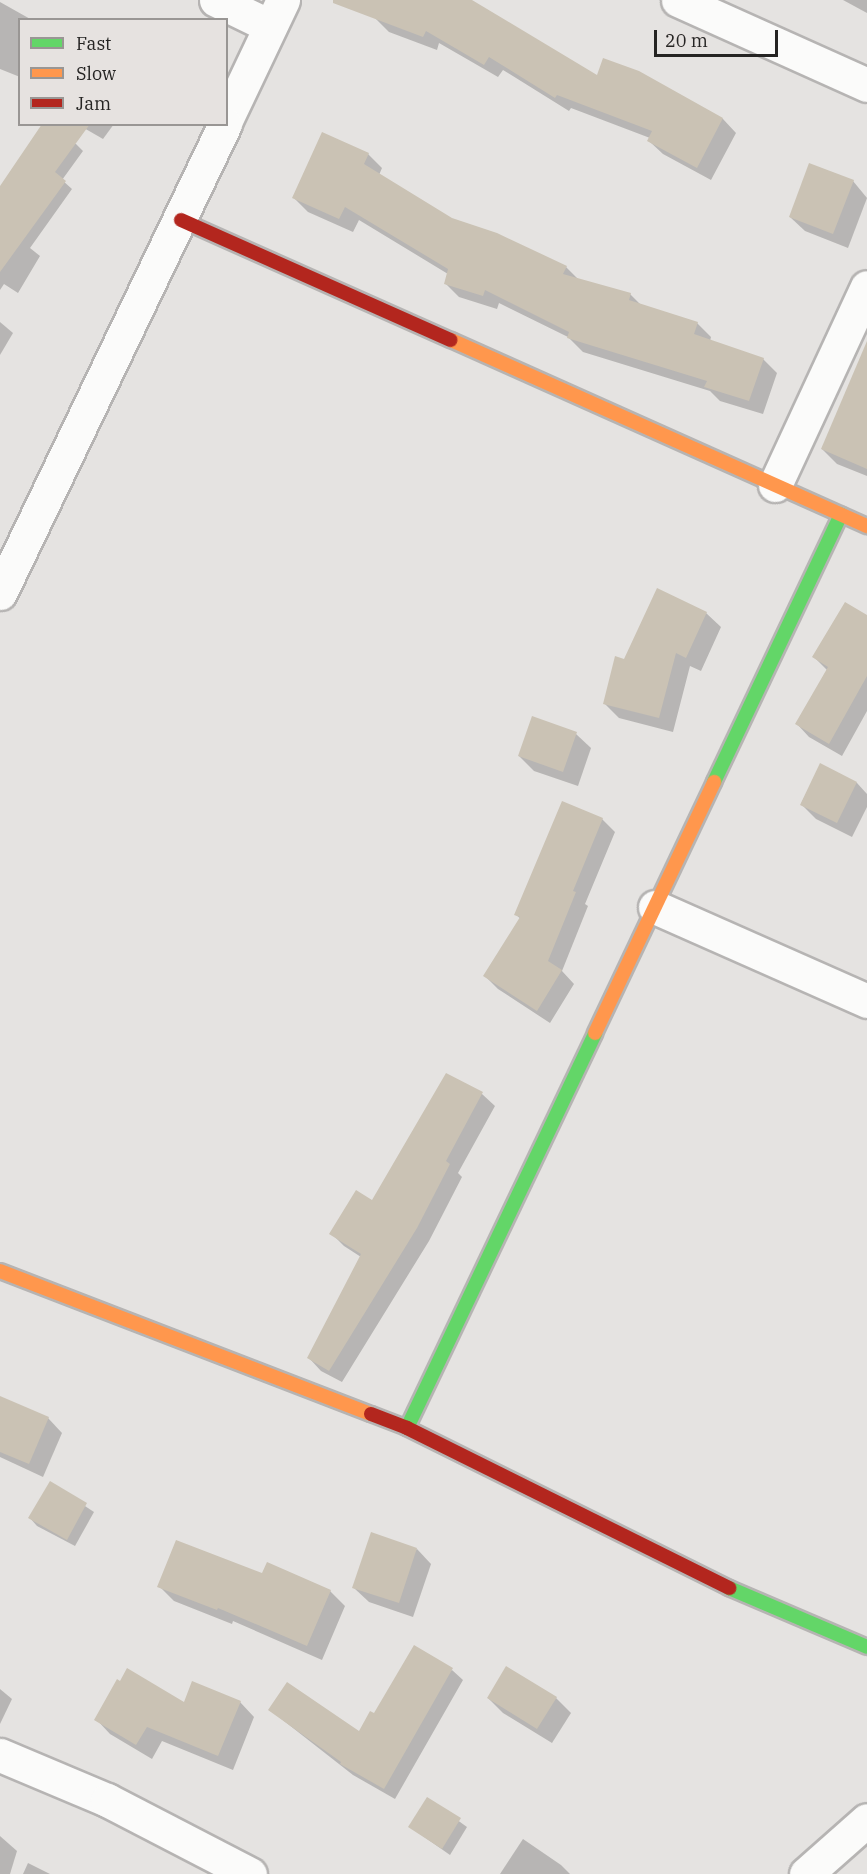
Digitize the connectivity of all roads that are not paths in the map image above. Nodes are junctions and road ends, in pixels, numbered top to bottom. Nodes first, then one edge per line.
1 (216, 0) edge
2 (678, 0) edge
3 (276, 13) edge
4 (867, 85) edge
5 (228, 116) edge
6 (224, 126) edge
7 (180, 220) junction
8 (867, 287) edge
9 (775, 485) junction
10 (842, 514) junction
11 (867, 526) edge
12 (0, 593) edge
13 (656, 907) junction
14 (867, 1001) edge
15 (0, 1271) edge
16 (407, 1428) junction
17 (867, 1647) edge
18 (0, 1755) edge
19 (867, 1820) edge
20 (250, 1874) edge
21 (806, 1874) edge

1 - 3 street
2 - 4 street
3 - 5 street
6 - 7 street
7 - 9 street
7 - 12 street
8 - 9 street
9 - 10 street
10 - 11 street
10 - 13 street
13 - 14 street
13 - 16 street
15 - 16 street
16 - 17 street
18 - 20 street
19 - 21 street

